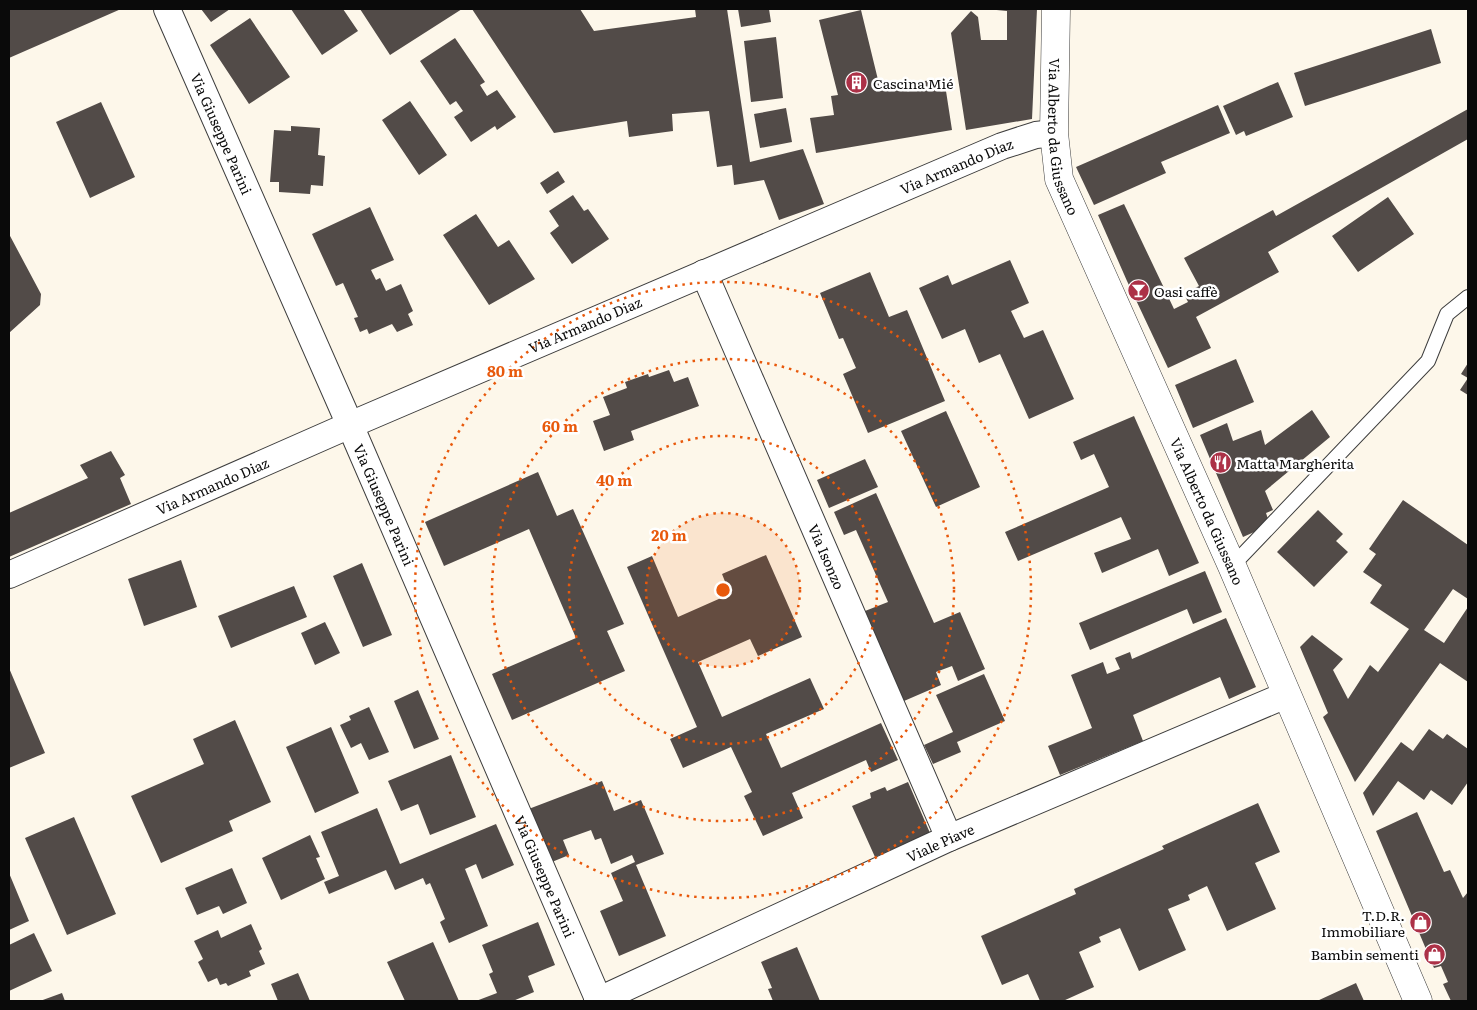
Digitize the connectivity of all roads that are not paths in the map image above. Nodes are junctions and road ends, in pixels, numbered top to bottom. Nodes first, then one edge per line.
1 (167, 9) edge
2 (1056, 9) edge
3 (1054, 133) junction
4 (704, 273) junction
5 (1468, 297) edge
6 (350, 425) junction
7 (1232, 566) junction
8 (9, 575) edge
9 (1286, 695) junction
10 (949, 838) junction
11 (598, 1001) edge
12 (1418, 1001) edge

1 - 6 street, Via Giuseppe Parini
2 - 3 street, Via Alberto da Giussano
3 - 4 street, Via Armando Diaz
3 - 7 street, Via Alberto da Giussano
4 - 6 street, Via Armando Diaz
4 - 10 street, Via Isonzo
5 - 7 lane
6 - 8 street, Via Armando Diaz
6 - 11 street, Via Giuseppe Parini
7 - 9 street, Via Alberto da Giussano
9 - 10 street, Viale Piave
9 - 12 street, Via Alberto da Giussano
10 - 11 street, Viale Piave

